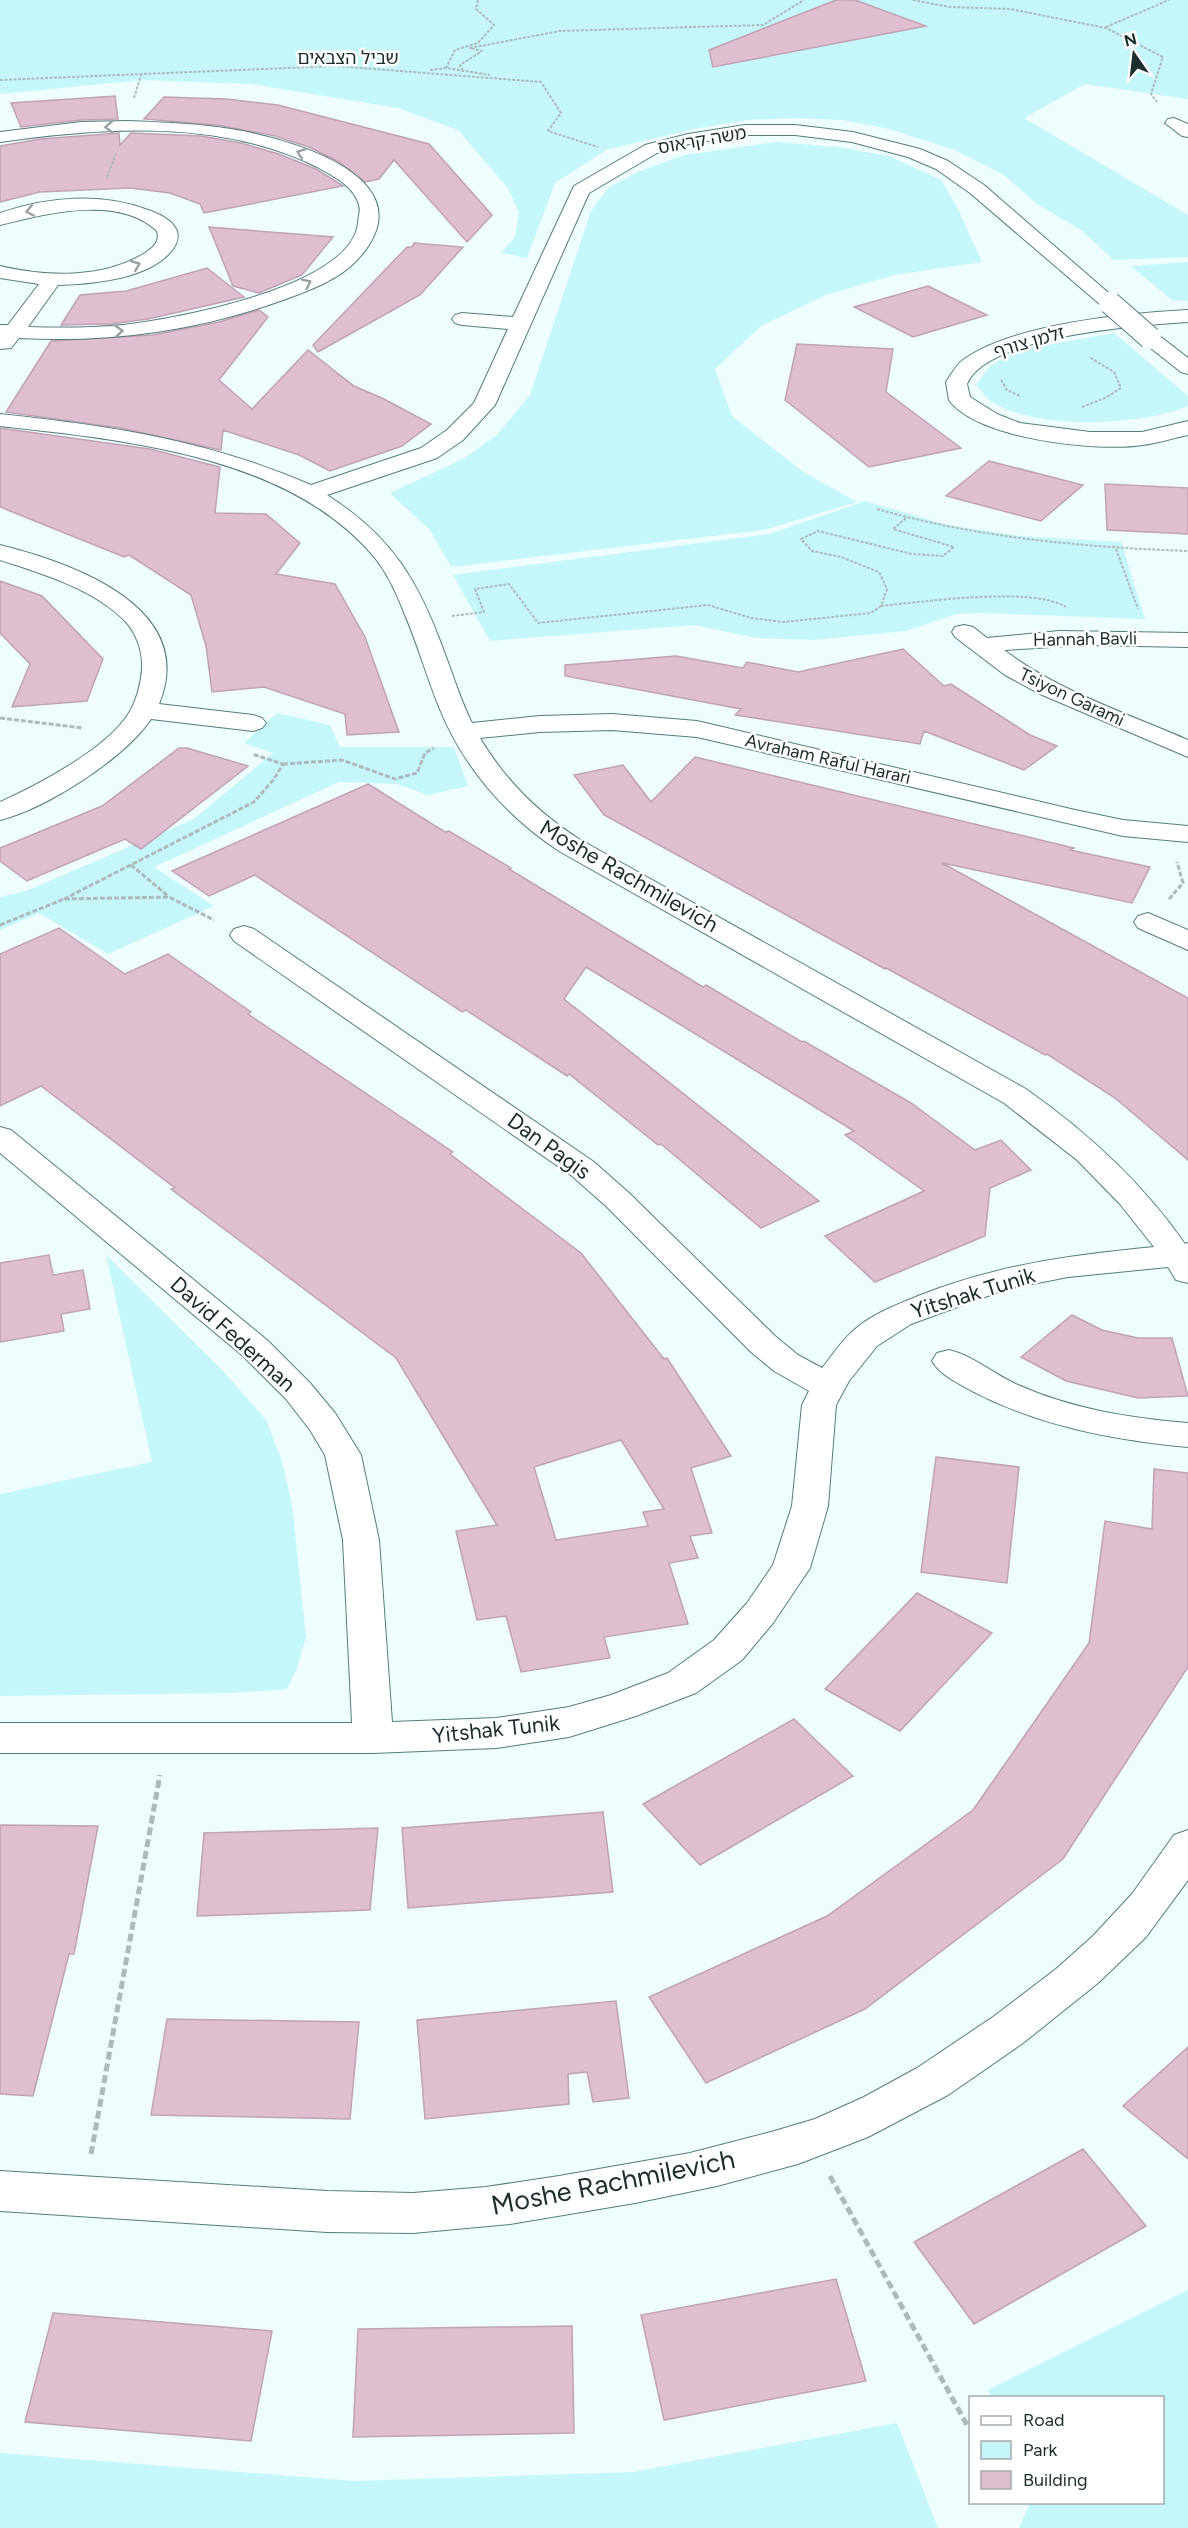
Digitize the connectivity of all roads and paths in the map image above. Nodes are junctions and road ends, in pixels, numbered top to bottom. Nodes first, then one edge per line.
1 (478, 0) edge
2 (804, 0) edge
3 (913, 0) edge
4 (1169, 0) edge
5 (1106, 28) junction
6 (446, 68) junction
7 (463, 70) junction
8 (420, 71) junction
9 (0, 80) edge
10 (541, 82) junction
11 (1181, 128) edge
12 (0, 137) edge
13 (639, 156) junction
14 (0, 219) edge
15 (0, 272) edge
16 (53, 279) junction
17 (1188, 316) edge
18 (462, 319) dead end
19 (520, 324) junction
20 (6, 332) edge
21 (1045, 334) junction
22 (0, 349) edge
23 (1188, 368) edge
24 (996, 371) dead end
25 (1025, 399) dead end
26 (1089, 412) dead end
27 (0, 420) edge
28 (1188, 428) edge
29 (308, 494) junction
30 (877, 509) dead end
31 (906, 518) junction
32 (1116, 549) junction
33 (1188, 551) edge
34 (0, 552) edge
35 (881, 606) junction
36 (419, 620) junction
37 (1090, 636) junction
38 (1149, 638) junction
39 (973, 639) joint
40 (1188, 640) edge
41 (142, 710) junction
42 (0, 718) edge
43 (253, 723) dead end
44 (464, 732) junction
45 (124, 733) junction
46 (1188, 749) edge
47 (242, 750) dead end
48 (283, 764) junction
49 (0, 812) edge
50 (1178, 834) edge
51 (131, 865) junction
52 (169, 897) junction
53 (64, 898) junction
54 (1148, 922) joint
55 (0, 925) edge
56 (244, 935) joint
57 (1188, 941) edge
58 (0, 1137) edge
59 (1184, 1260) edge
60 (949, 1361) dead end
61 (828, 1387) junction
62 (1188, 1435) edge
63 (0, 1738) edge
64 (167, 1738) junction
65 (374, 1738) junction
66 (1188, 1846) edge
67 (810, 2139) junction
68 (0, 2191) edge
69 (84, 2196) junction
70 (967, 2425) dead end

1 - 6 path
2 - 7 path
3 - 5 path
4 - 5 path
5 - 11 path
6 - 7 path
6 - 8 path
7 - 10 path
8 - 9 path, שביל הצבאים
8 - 10 path, שביל הצבאים
10 - 13 path
20 -> 12 street
13 - 19 street, משה קראוס
13 - 23 street, משה קראוס, bridge
16 -> 14 street
15 - 16 street
16 - 20 street
17 - 21 street, זלמן צורף
18 - 19 street
19 - 29 street, משה קראוס
20 - 22 street
21 - 26 path
21 - 28 street, זלמן צורף
24 - 25 path
27 - 29 street, Moshe Rachmilevich
29 - 36 street, Moshe Rachmilevich
30 - 31 path
31 - 32 path
31 - 35 path
32 - 33 path
32 - 38 path
34 - 41 street
35 - 36 path
35 - 37 path
36 - 44 street, Moshe Rachmilevich
37 - 38 street, Hannah Bavli
37 - 39 street, Hannah Bavli
38 - 40 street, Hannah Bavli
39 - 46 street, Tsiyon Garami
41 - 43 street
41 - 45 street
42 - 45 path
44 - 48 path
44 - 50 street, Avraham Raful Harari
44 - 59 street, Moshe Rachmilevich
45 - 49 street
47 - 48 path
48 - 51 path
50 - 54 path
51 - 52 path
51 - 53 path
52 - 53 path
52 - 56 path
53 - 55 path
54 - 57 street
56 - 61 street, Dan Pagis
58 - 65 street, David Federman
59 - 61 street, Yitshak Tunik
60 - 62 street
61 - 65 street, Yitshak Tunik
63 - 64 street, Yitshak Tunik
64 - 65 street, Yitshak Tunik
64 - 69 path
66 - 67 street, Moshe Rachmilevich
67 - 69 street, Moshe Rachmilevich
67 - 70 path
68 - 69 street, Moshe Rachmilevich

